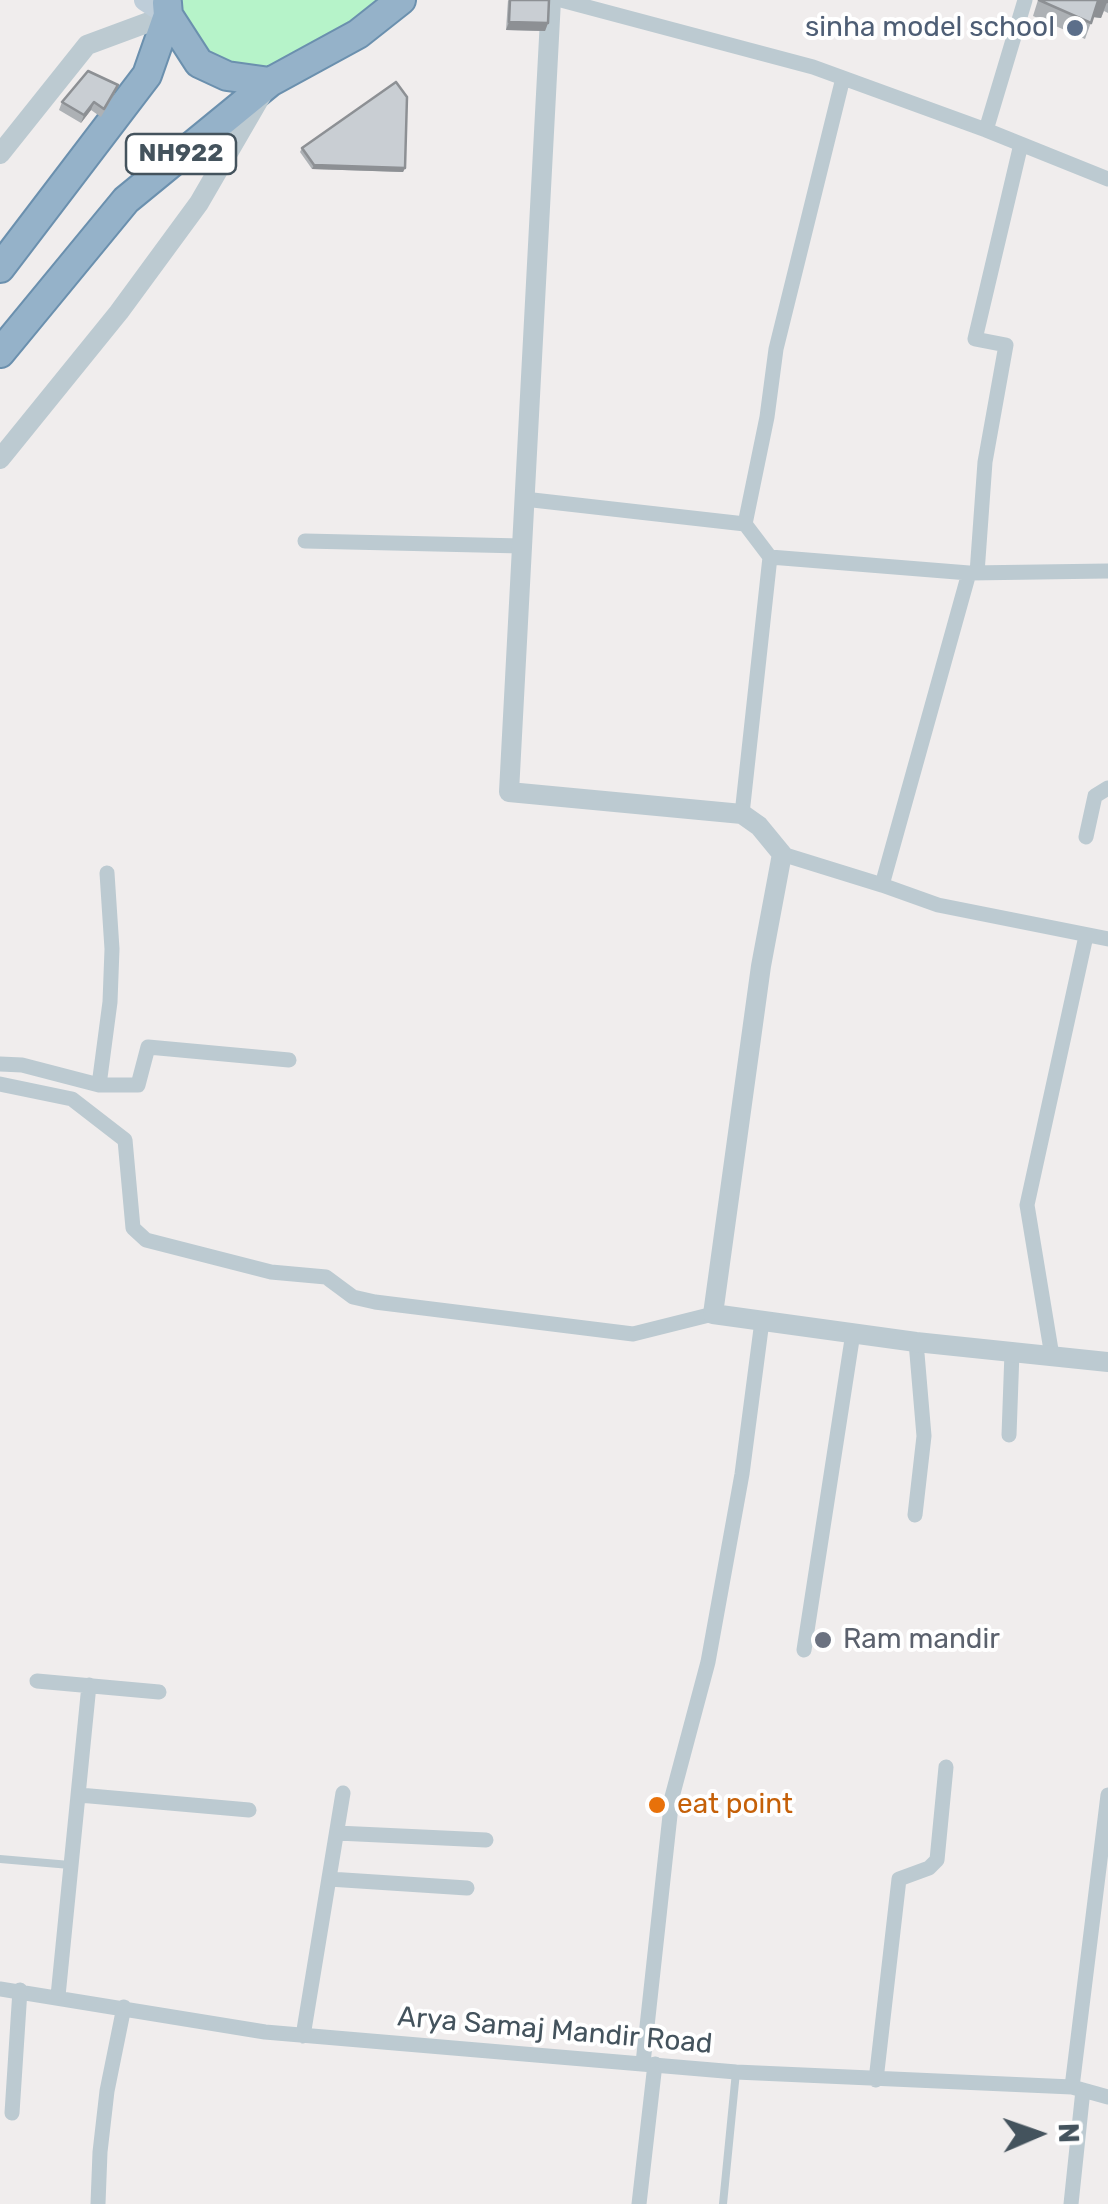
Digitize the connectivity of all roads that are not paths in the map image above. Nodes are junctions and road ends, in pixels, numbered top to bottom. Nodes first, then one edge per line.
1 (402, 0) edge
2 (551, 0) edge
3 (561, 0) edge
4 (1026, 0) edge
5 (160, 5) edge
6 (842, 78) junction
7 (270, 82) junction
8 (986, 130) junction
9 (1021, 144) junction
10 (0, 154) edge
11 (1108, 179) edge
12 (0, 268) edge
13 (0, 353) edge
14 (0, 459) edge
15 (524, 499) junction
16 (745, 524) junction
17 (305, 541) dead end
18 (522, 546) junction
19 (770, 557) junction
20 (1108, 571) edge
21 (973, 573) junction
22 (1108, 788) edge
23 (742, 814) junction
24 (1086, 836) dead end
25 (782, 854) junction
26 (107, 872) dead end
27 (882, 885) junction
28 (1086, 936) junction
29 (1108, 938) edge
30 (289, 1060) dead end
31 (0, 1064) edge
32 (0, 1084) edge
33 (99, 1085) junction
34 (713, 1314) junction
35 (762, 1320) junction
36 (853, 1333) junction
37 (916, 1342) junction
38 (1012, 1352) junction
39 (1052, 1356) junction
40 (1108, 1362) edge
41 (1009, 1435) dead end
42 (915, 1515) dead end
43 (804, 1650) dead end
44 (37, 1680) dead end
45 (89, 1685) junction
46 (159, 1692) dead end
47 (946, 1767) dead end
48 (344, 1793) dead end
49 (78, 1795) junction
50 (1108, 1796) edge
51 (249, 1810) dead end
52 (337, 1832) junction
53 (486, 1840) dead end
54 (0, 1859) edge
55 (72, 1866) junction
56 (329, 1879) junction
57 (467, 1888) dead end
58 (0, 1988) edge
59 (20, 1990) junction
60 (58, 1996) junction
61 (124, 2007) junction
62 (304, 2036) junction
63 (649, 2063) junction
64 (736, 2072) junction
65 (876, 2080) junction
66 (1077, 2089) junction
67 (1108, 2097) edge
68 (12, 2113) dead end
69 (98, 2204) edge
70 (639, 2204) edge
71 (723, 2204) edge
72 (1071, 2204) edge

1 - 7 highway, NH922
2 - 15 street
3 - 6 street
4 - 8 street
5 - 7 highway
5 - 10 street
5 - 12 highway, NH922
6 - 8 street
6 - 16 street
7 - 13 highway, NH922
7 - 14 street
8 - 9 street
9 - 11 street
9 - 21 street
15 - 16 street
15 - 18 street
16 - 19 street
17 - 18 street
18 - 23 street
19 - 21 street
19 - 23 street
20 - 21 street
21 - 27 street
22 - 24 street
23 - 25 street
25 - 27 street
25 - 34 street
26 - 33 street
27 - 28 street
28 - 29 street
28 - 39 street
30 - 33 street
31 - 33 street
32 - 34 street
34 - 35 street
35 - 36 street
35 - 63 street
36 - 37 street
36 - 43 street
37 - 38 street
37 - 42 street
38 - 39 street
38 - 41 street
39 - 40 street
44 - 45 street
45 - 46 street
45 - 49 street
47 - 65 street
48 - 52 street
49 - 51 street
49 - 55 street
50 - 66 street
52 - 53 street
52 - 56 street
54 - 55 lane
55 - 60 street
56 - 57 street
56 - 62 street
58 - 59 street, Arya Samaj Mandir Road
59 - 60 street, Arya Samaj Mandir Road
59 - 68 street
60 - 61 street, Arya Samaj Mandir Road
61 - 62 street, Arya Samaj Mandir Road
61 - 69 street
62 - 63 street, Arya Samaj Mandir Road
63 - 64 street, Arya Samaj Mandir Road
63 - 70 street
64 - 65 street, Arya Samaj Mandir Road
64 - 71 lane
65 - 66 street, Arya Samaj Mandir Road
66 - 67 street, Arya Samaj Mandir Road
66 - 72 street

